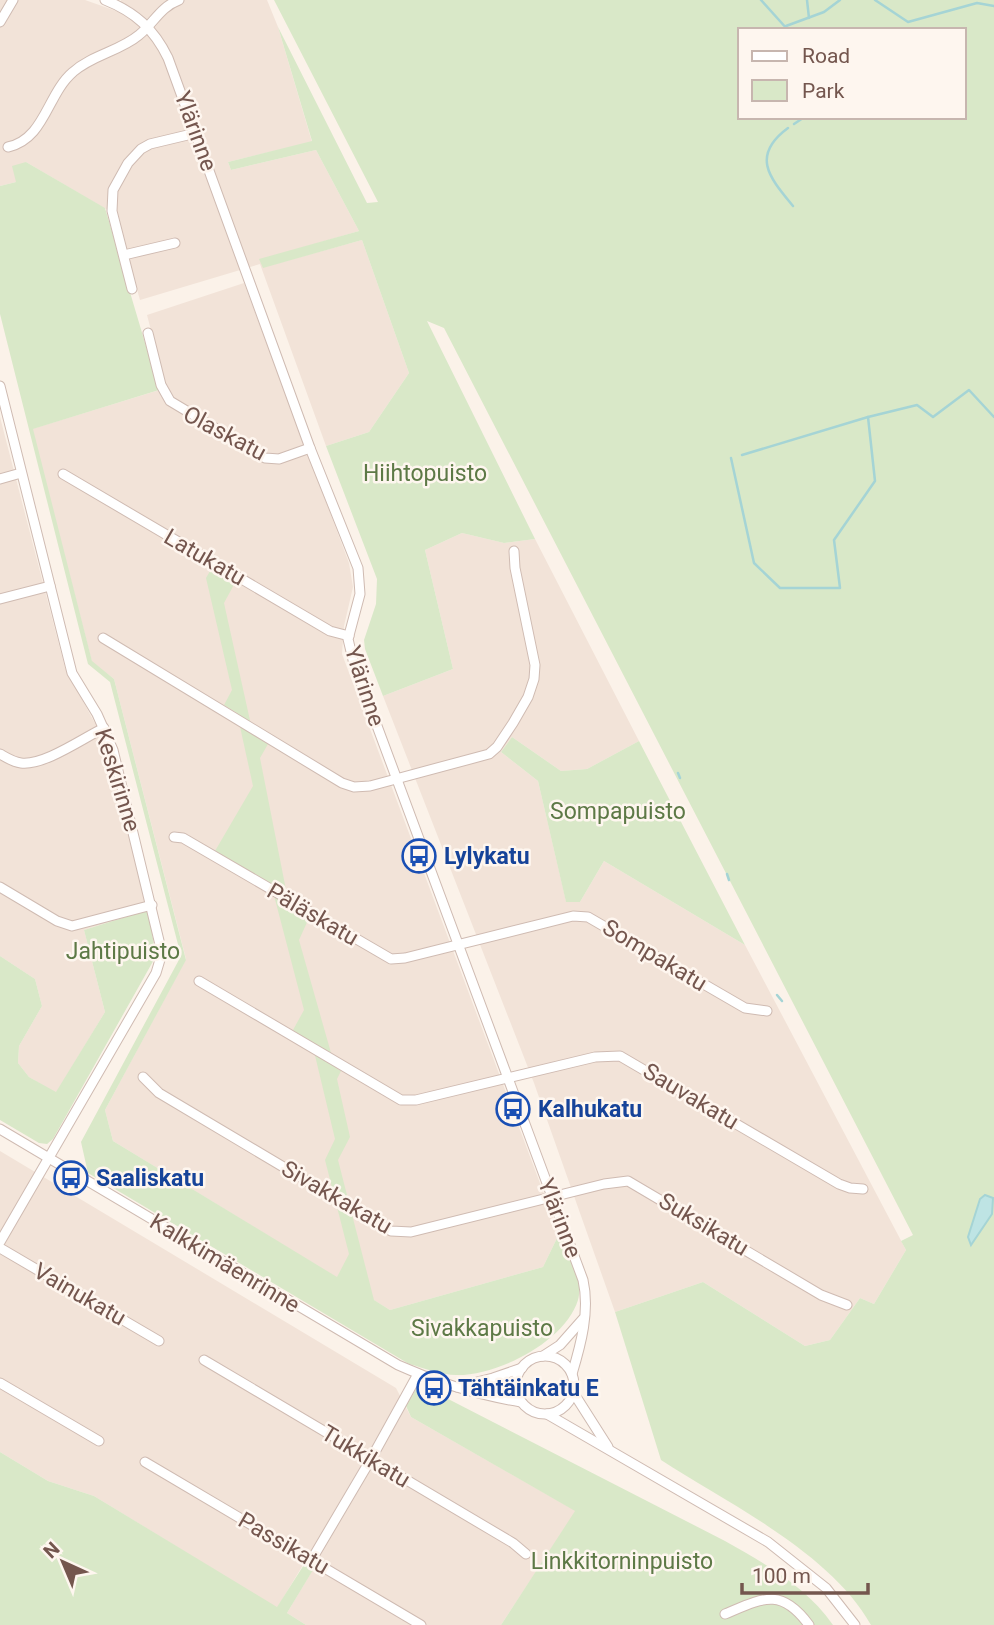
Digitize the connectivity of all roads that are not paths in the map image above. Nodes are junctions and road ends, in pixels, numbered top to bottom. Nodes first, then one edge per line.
1 (13, 0) edge
2 (105, 0) edge
3 (179, 0) edge
4 (0, 22) edge
5 (148, 26) junction
6 (196, 133) junction
7 (8, 147) dead end
8 (175, 243) dead end
9 (124, 255) junction
10 (132, 289) dead end
11 (148, 333) dead end
12 (0, 386) edge
13 (310, 448) junction
14 (21, 473) junction
15 (63, 474) dead end
16 (0, 479) edge
17 (514, 551) dead end
18 (50, 586) junction
19 (0, 600) edge
20 (349, 636) junction
21 (103, 639) dead end
22 (104, 728) junction
23 (0, 754) edge
24 (397, 779) junction
25 (174, 837) dead end
26 (0, 887) edge
27 (152, 905) junction
28 (459, 945) junction
29 (199, 981) dead end
30 (767, 1011) dead end
31 (143, 1077) dead end
32 (507, 1078) junction
33 (0, 1129) edge
34 (49, 1158) junction
35 (863, 1189) dead end
36 (552, 1197) junction
37 (0, 1242) edge
38 (0, 1248) edge
39 (847, 1305) dead end
40 (584, 1317) junction
41 (159, 1341) dead end
42 (543, 1356) junction
43 (204, 1360) dead end
44 (522, 1368) junction
45 (418, 1374) junction
46 (572, 1374) junction
47 (0, 1383) edge
48 (455, 1387) junction
49 (573, 1392) junction
50 (521, 1402) junction
51 (547, 1414) junction
52 (99, 1441) dead end
53 (609, 1449) junction
54 (371, 1460) junction
55 (145, 1462) dead end
56 (526, 1554) dead end
57 (312, 1559) junction
58 (725, 1614) dead end
59 (421, 1625) edge
60 (809, 1625) edge
61 (855, 1625) edge

1 - 4 street
2 - 5 street, Ylärinne
3 - 5 street
5 - 6 street, Ylärinne
5 - 7 street
6 - 9 street
6 - 13 street, Ylärinne
8 - 9 street
9 - 10 street
11 - 13 street, Olaskatu
12 - 14 street, Keskirinne
13 - 20 street, Ylärinne
14 - 16 street
14 - 18 street, Keskirinne
15 - 20 street, Latukatu
17 - 24 street
18 - 19 street
18 - 22 street, Keskirinne
20 - 24 street, Ylärinne
21 - 24 street
22 - 23 street
22 - 27 street, Keskirinne
24 - 28 street, Ylärinne
25 - 28 street, Päläskatu
26 - 27 street
27 - 34 street, Keskirinne
28 - 30 street, Sompakatu
28 - 32 street, Ylärinne
29 - 32 street
31 - 36 street, Sivakkakatu
32 - 35 street, Sauvakatu
32 - 36 street, Ylärinne
33 - 34 street, Kalkkimäenrinne
34 - 37 street
34 - 45 street, Kalkkimäenrinne
36 - 39 street, Suksikatu
36 - 40 street, Ylärinne
38 - 41 street, Vainukatu
40 - 42 street
40 - 46 street, Ylärinne
42 - 44 street
42 - 46 street
43 - 54 street, Tukkikatu
44 - 48 street
44 - 50 street
45 - 48 street, Kalkkimäenrinne
45 - 54 street
46 - 49 street
47 - 52 street
48 - 50 street, Kalkkimäenrinne
49 - 51 street
49 - 53 street
50 - 51 street
51 - 53 street
53 - 61 street
54 - 56 street, Tukkikatu
54 - 57 street
55 - 57 street, Passikatu
57 - 59 street, Passikatu
58 - 60 street

